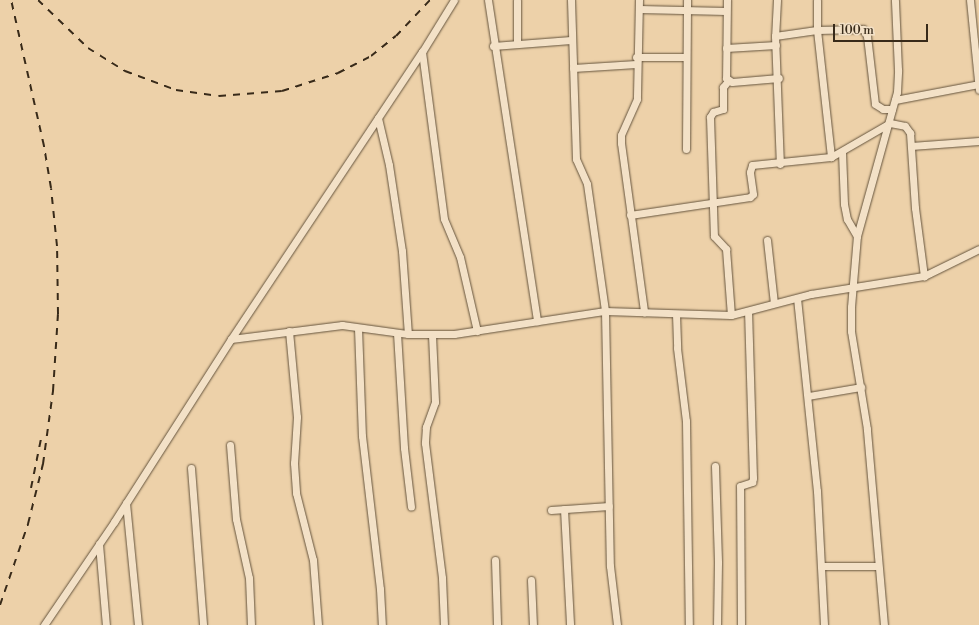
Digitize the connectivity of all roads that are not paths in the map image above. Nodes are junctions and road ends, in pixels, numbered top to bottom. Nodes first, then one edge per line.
1 (454, 0) edge
2 (488, 0) edge
3 (517, 0) edge
4 (571, 0) edge
5 (639, 0) edge
6 (687, 0) edge
7 (727, 0) edge
8 (777, 0) edge
9 (817, 0) edge
10 (894, 0) edge
11 (970, 0) edge
12 (639, 9) junction
13 (686, 10) junction
14 (726, 11) junction
15 (817, 30) junction
16 (776, 36) junction
17 (571, 40) junction
18 (517, 44) junction
19 (976, 44) edge
20 (776, 45) junction
21 (494, 46) junction
22 (726, 48) junction
23 (422, 52) junction
24 (685, 57) junction
25 (636, 60) junction
26 (573, 68) junction
27 (779, 78) junction
28 (728, 81) junction
29 (979, 86) edge
30 (895, 100) junction
31 (892, 109) junction
32 (378, 118) junction
33 (890, 123) junction
34 (979, 141) edge
35 (911, 146) junction
36 (686, 148) dead end
37 (842, 152) junction
38 (831, 157) junction
39 (780, 164) junction
40 (712, 204) junction
41 (630, 215) junction
42 (857, 236) junction
43 (767, 240) dead end
44 (979, 249) edge
45 (924, 276) junction
46 (852, 287) junction
47 (797, 298) junction
48 (774, 304) junction
49 (605, 311) junction
50 (748, 311) junction
51 (644, 312) junction
52 (676, 314) junction
53 (731, 315) junction
54 (537, 321) junction
55 (358, 328) junction
56 (289, 331) junction
57 (477, 331) junction
58 (397, 333) junction
59 (408, 334) junction
60 (432, 335) junction
61 (231, 339) junction
62 (861, 387) junction
63 (808, 396) junction
64 (230, 445) dead end
65 (715, 466) dead end
66 (191, 468) dead end
67 (126, 503) junction
68 (609, 506) junction
69 (411, 507) dead end
70 (564, 509) junction
71 (551, 510) dead end
72 (99, 544) junction
73 (495, 560) dead end
74 (823, 566) junction
75 (878, 566) junction
76 (531, 580) dead end
77 (44, 625) edge
78 (106, 625) edge
79 (138, 625) edge
80 (203, 625) edge
81 (251, 625) edge
82 (318, 625) edge
83 (382, 625) edge
84 (444, 625) edge
85 (497, 625) edge
86 (533, 625) edge
87 (570, 625) edge
88 (617, 625) edge
89 (690, 625) edge
90 (717, 625) edge
91 (741, 625) edge
92 (824, 625) edge
93 (884, 625) edge

1 - 23 street
2 - 21 street
3 - 18 street
4 - 17 street
5 - 12 street
6 - 13 street
7 - 14 street
8 - 16 street
9 - 15 street
10 - 30 street
11 - 19 street
12 - 13 street
12 - 25 street
13 - 14 street
13 - 24 street
14 - 22 street
15 - 16 street
15 - 31 street
15 - 38 street
16 - 20 street
17 - 18 street
17 - 26 street
18 - 21 street
19 - 29 street
20 - 22 street
20 - 27 street
21 - 54 street
22 - 28 street
23 - 32 street
23 - 57 street
24 - 25 street
24 - 36 street
25 - 26 street
25 - 41 street
26 - 49 street
27 - 28 street
27 - 39 street
28 - 40 street
29 - 30 street
30 - 31 street
31 - 33 street
32 - 59 street
32 - 61 street
33 - 35 street
33 - 37 street
33 - 42 street
34 - 35 street
35 - 45 street
37 - 38 street
37 - 42 street
38 - 39 street
39 - 40 street
40 - 41 street
40 - 53 street
41 - 51 street
42 - 46 street
43 - 48 street
44 - 45 street
45 - 46 street
46 - 47 street
46 - 62 street
47 - 48 street
47 - 63 street
48 - 50 street
49 - 51 street
49 - 54 street
49 - 68 street
50 - 53 street
50 - 91 street
51 - 52 street
52 - 53 street
52 - 89 street
54 - 57 street
55 - 56 street
55 - 58 street
55 - 83 street
56 - 61 street
56 - 82 street
57 - 60 street
58 - 59 street
58 - 69 street
59 - 60 street
60 - 84 street
61 - 67 street
62 - 63 street
62 - 75 street
63 - 74 street
64 - 81 street
65 - 90 street
66 - 80 street
67 - 72 street
67 - 79 street
68 - 70 street
68 - 88 street
70 - 71 street
70 - 87 street
72 - 77 street
72 - 78 street
73 - 85 street
74 - 75 street
74 - 92 street
75 - 93 street
76 - 86 street

